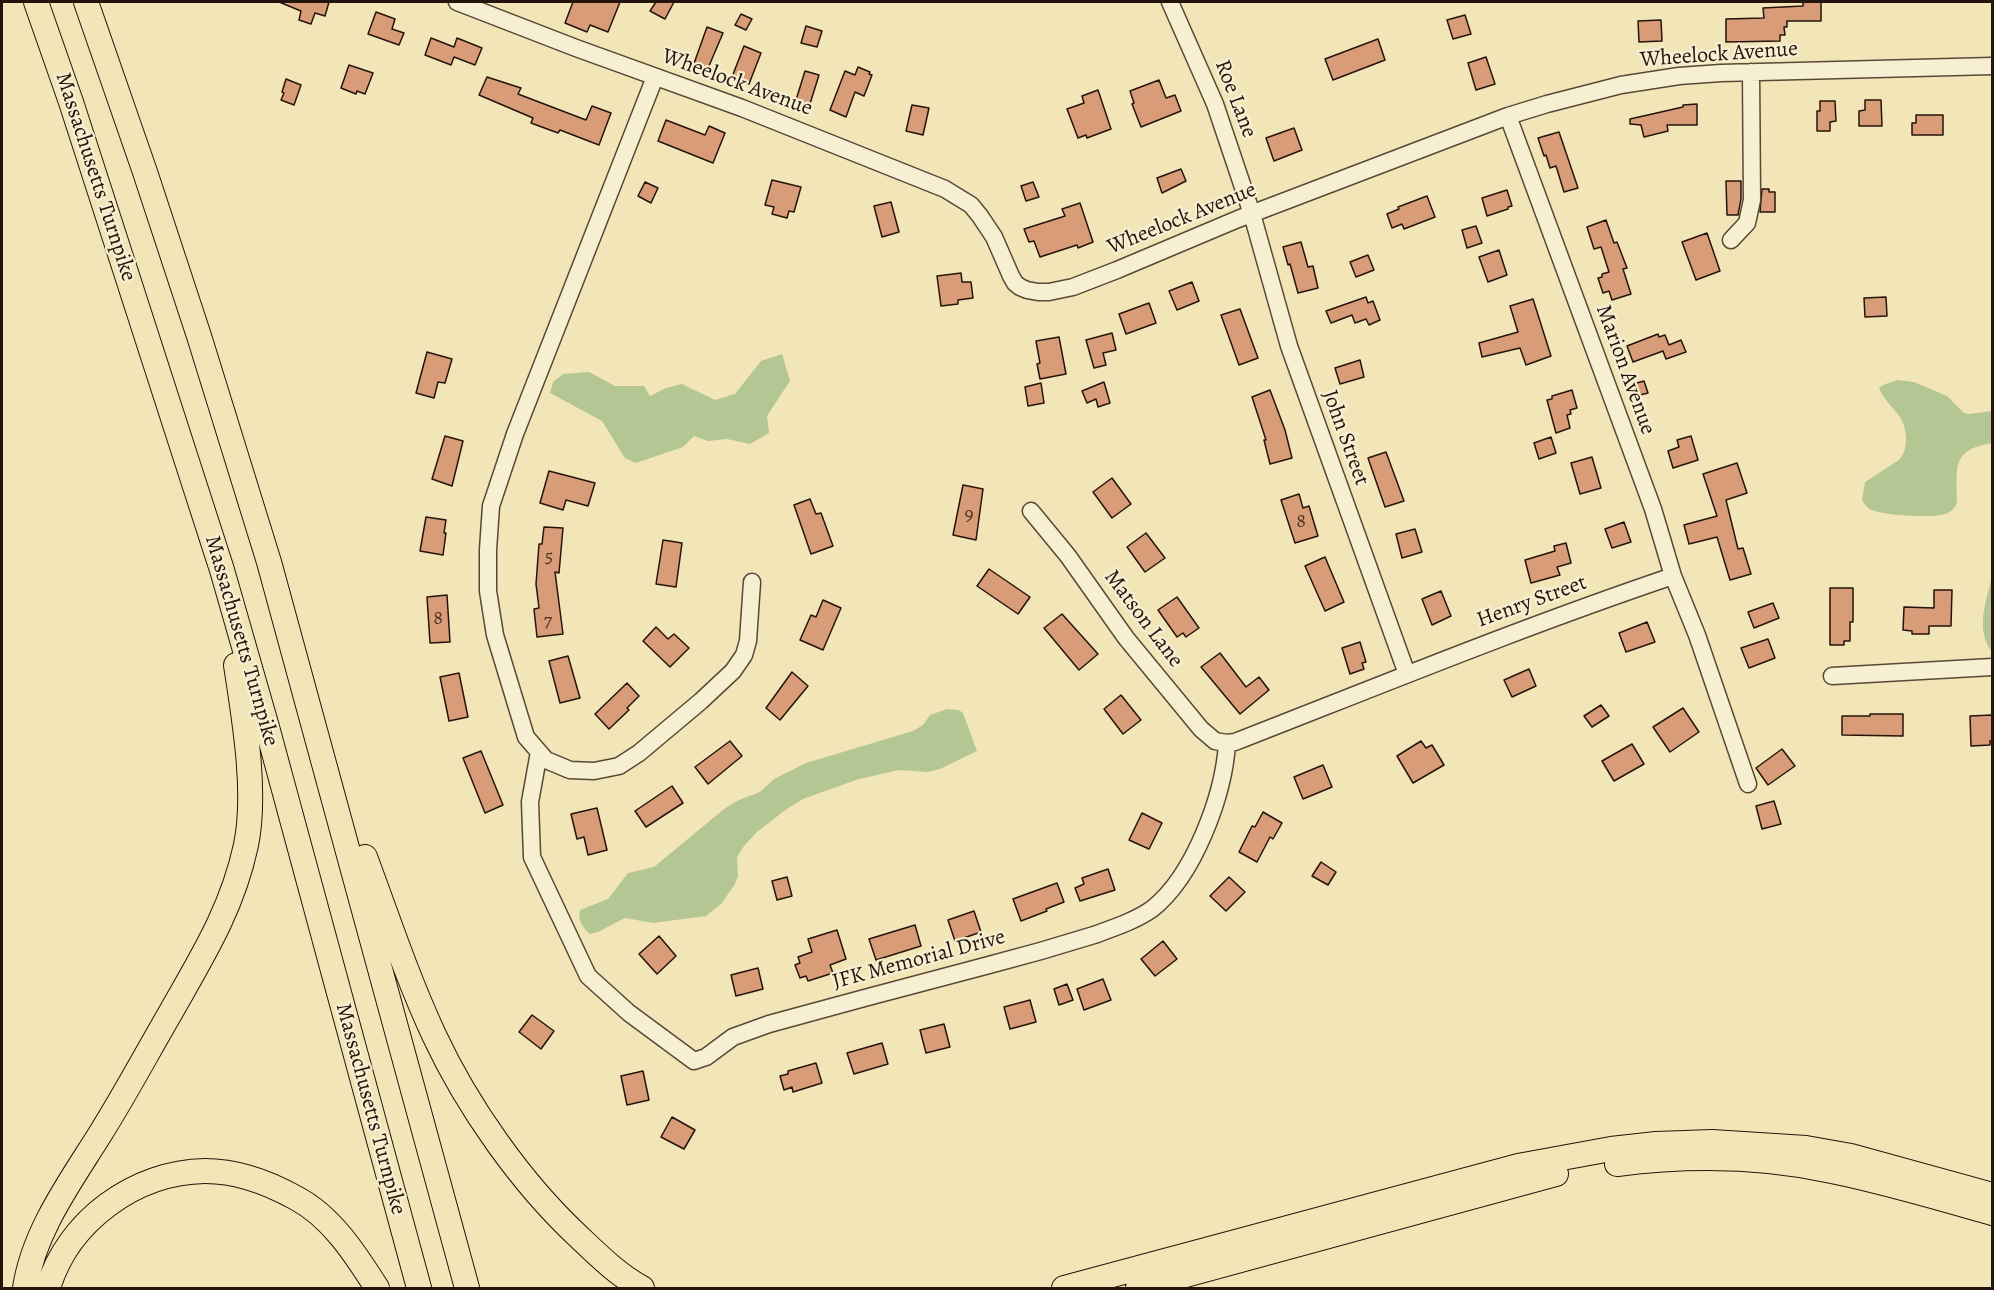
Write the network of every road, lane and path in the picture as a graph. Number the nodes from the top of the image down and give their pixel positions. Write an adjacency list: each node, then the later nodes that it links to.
1 (36, 2): 12 (highway, Massachusetts Turnpike)
2 (86, 2): 16 (highway, Massachusetts Turnpike)
3 (457, 2): 7 (street, Wheelock Avenue)
4 (1170, 2): 9 (street, Roe Lane)
5 (1992, 66): 6 (street, Wheelock Avenue)
6 (1751, 72): 8 (street, Wheelock Avenue); 10 (street)
7 (656, 77): 9 (street, Wheelock Avenue); 20 (street)
8 (1508, 116): 9 (street, Wheelock Avenue); 13 (street, Marion Avenue)
9 (1251, 214): 17 (street, John Street)
10 (1731, 240)
11 (1031, 511): 19 (street, Matson Lane)
12 (222, 570): 25 (highway); 28 (highway, Massachusetts Turnpike)
13 (1673, 576): 17 (street, Henry Street); 21 (street, Marion Avenue)
14 (752, 582): 20 (street)
15 (1992, 667): 18 (street)
16 (301, 673): 29 (highway, Massachusetts Turnpike); 30 (highway)
17 (1407, 674): 19 (street)
18 (1832, 676)
19 (1227, 743): 20 (street, JFK Memorial Drive)
20 (539, 752)
21 (1748, 783)
22 (1988, 1191): 31 (highway)
23 (1992, 1213): 24 (highway)
24 (1155, 1286): 32 (highway)
25 (25, 1288)
26 (48, 1288): 27 (highway)
27 (377, 1288)
28 (419, 1288)
29 (467, 1288)
30 (642, 1288)
31 (1064, 1288)
32 (1138, 1288)

